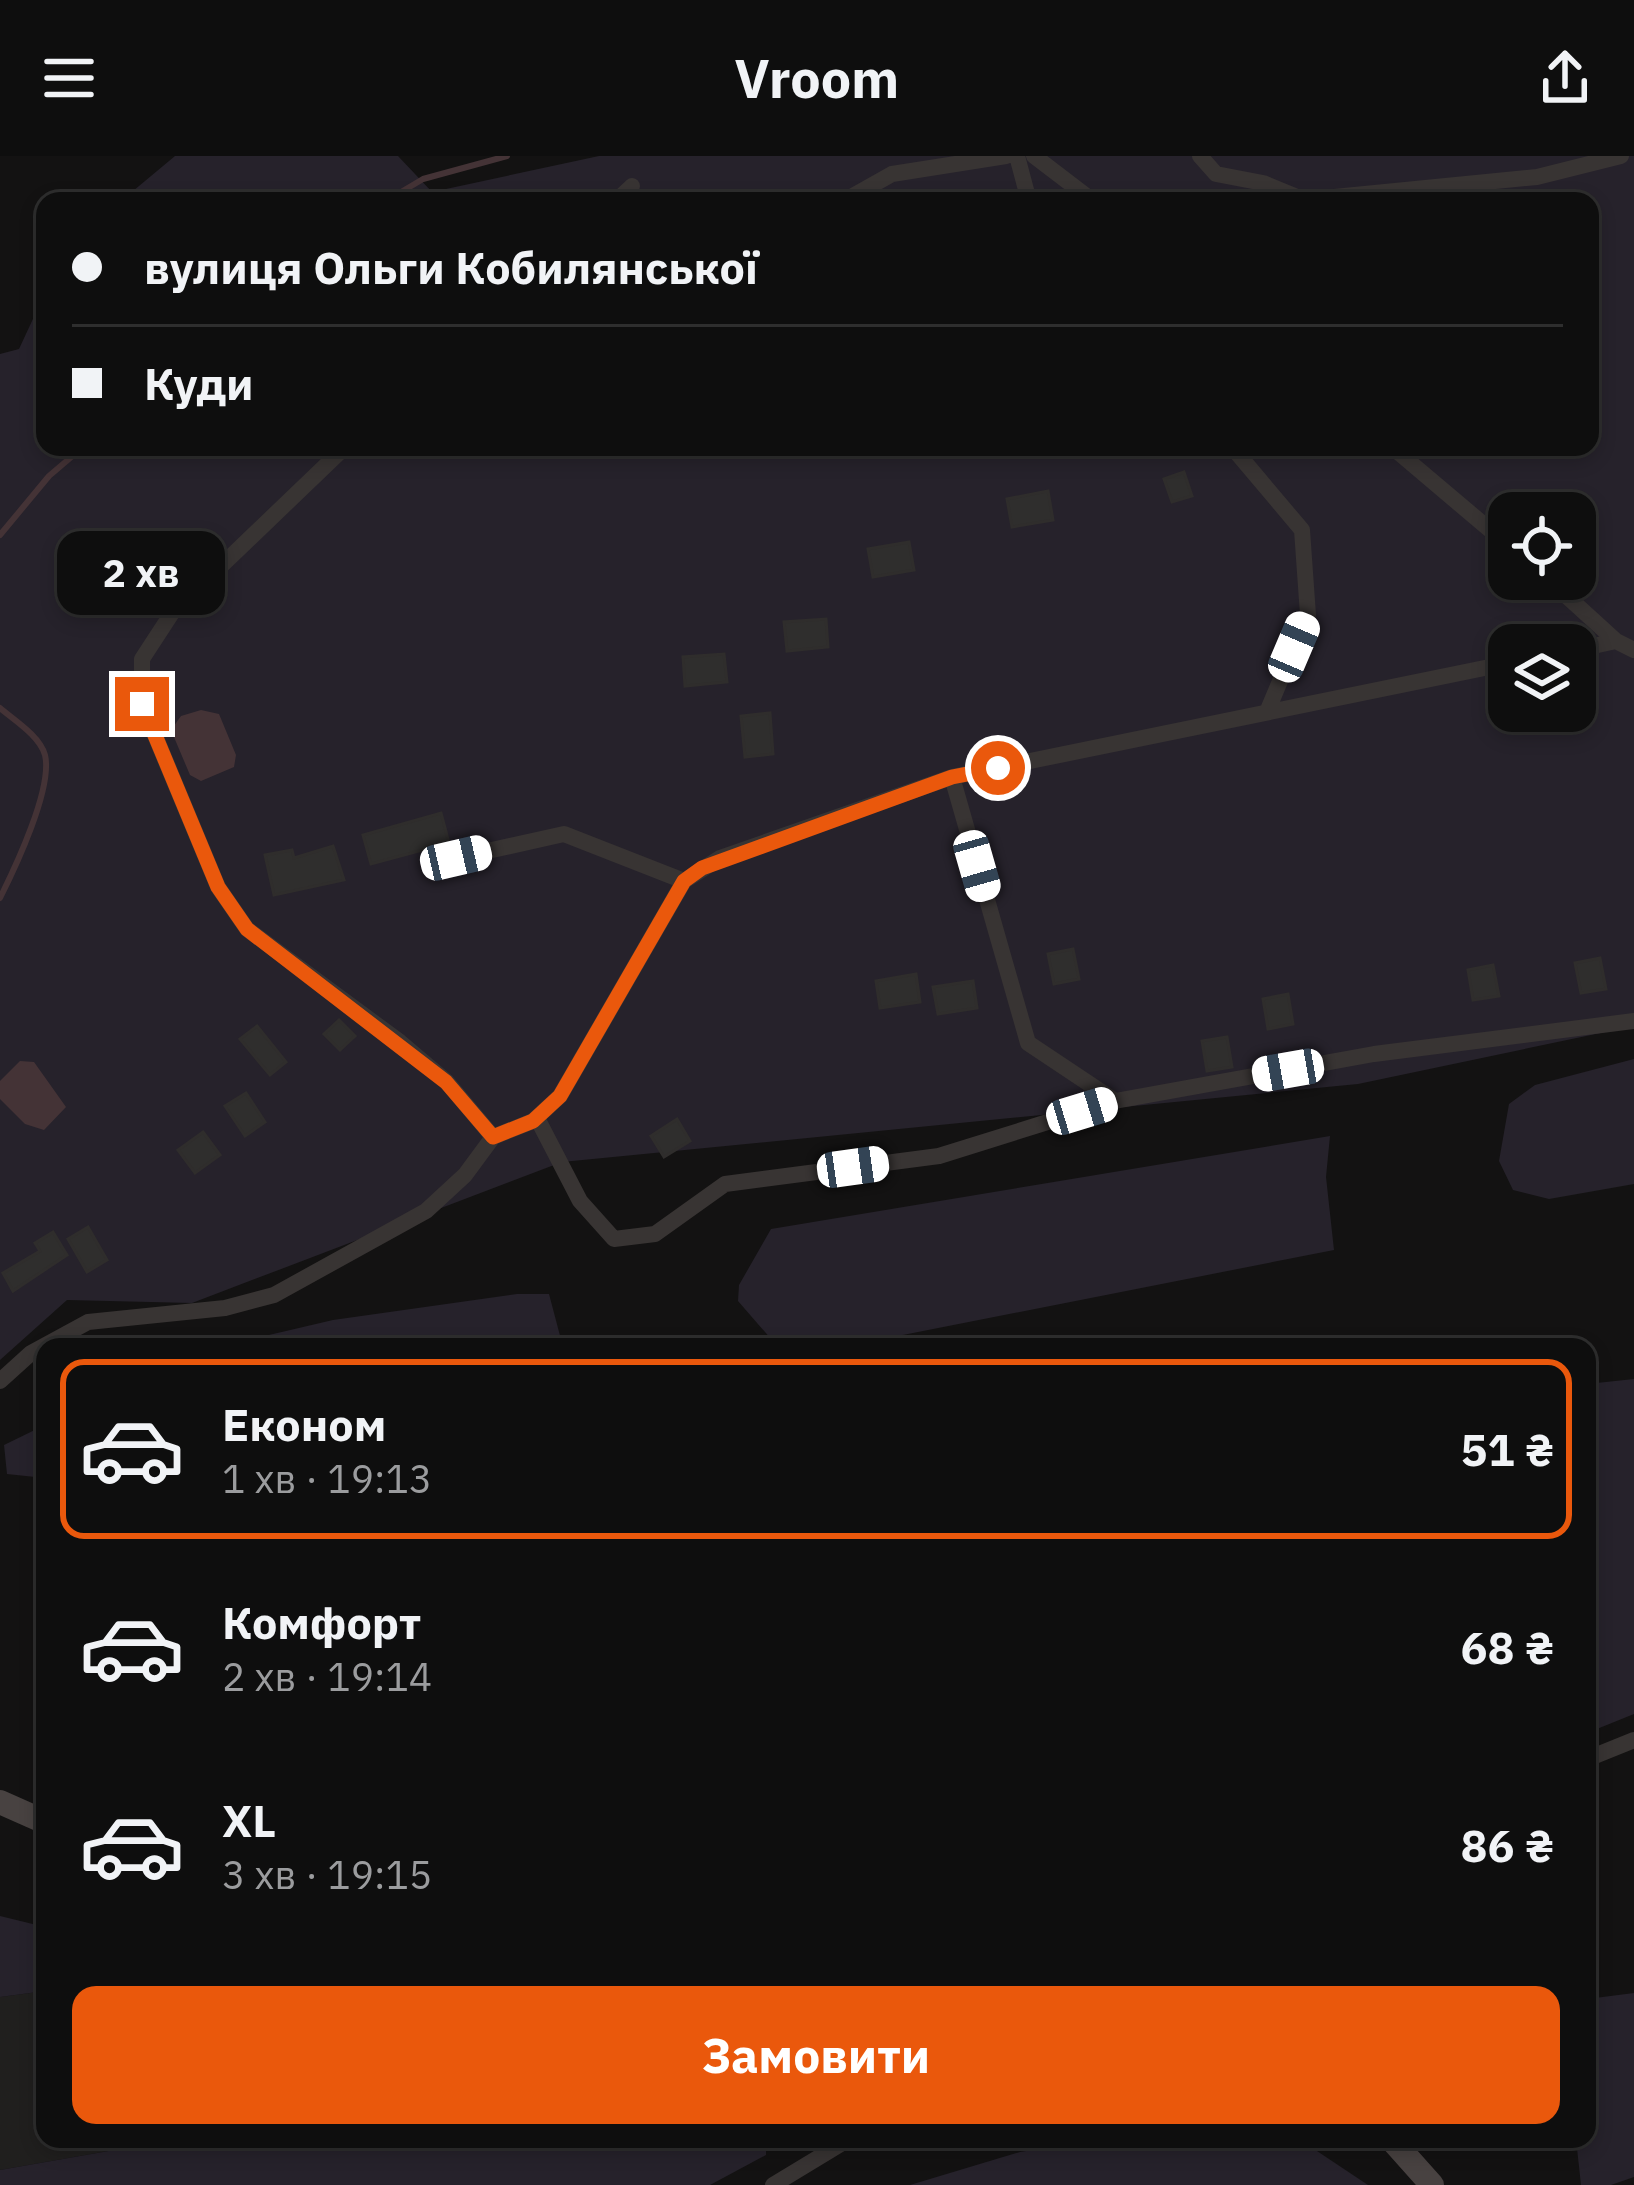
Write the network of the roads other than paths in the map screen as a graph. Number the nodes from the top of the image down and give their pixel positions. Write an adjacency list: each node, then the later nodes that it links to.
1 (1006, 156): 8 (street)
2 (1017, 156): 9 (street)
3 (1034, 156): 10 (street)
4 (1200, 156): 11 (street)
5 (1621, 156): 12 (street)
6 (632, 187): 7 (street)
7 (626, 192)
8 (860, 192)
9 (1027, 192)
10 (1081, 192)
11 (1285, 192)
12 (1385, 192)
13 (336, 456): 29 (street)
14 (1240, 456): 22 (street)
15 (1403, 456): 16 (street)
16 (1488, 528)
17 (1571, 600): 18 (street)
18 (1616, 641): 19 (street); 20 (street)
19 (1596, 645)
20 (1634, 650)
21 (1488, 667): 22 (street)
22 (1268, 712): 23 (street)
23 (952, 777): 25 (street); 27 (street)
24 (456, 858): 25 (street)
25 (684, 881): 28 (street)
26 (1634, 1021): 27 (street)
27 (1115, 1101): 28 (street)
28 (537, 1118): 29 (street)
29 (493, 1137): 30 (street)
30 (59, 1338)
31 (36, 1351): 32 (street)
32 (0, 1381)
33 (1634, 1740): 34 (street)
34 (1596, 1755)
35 (0, 1802): 36 (main road)
36 (36, 1818)
37 (834, 2148): 39 (street)
38 (1399, 2148): 40 (main road)
39 (773, 2185)
40 (1432, 2185)

